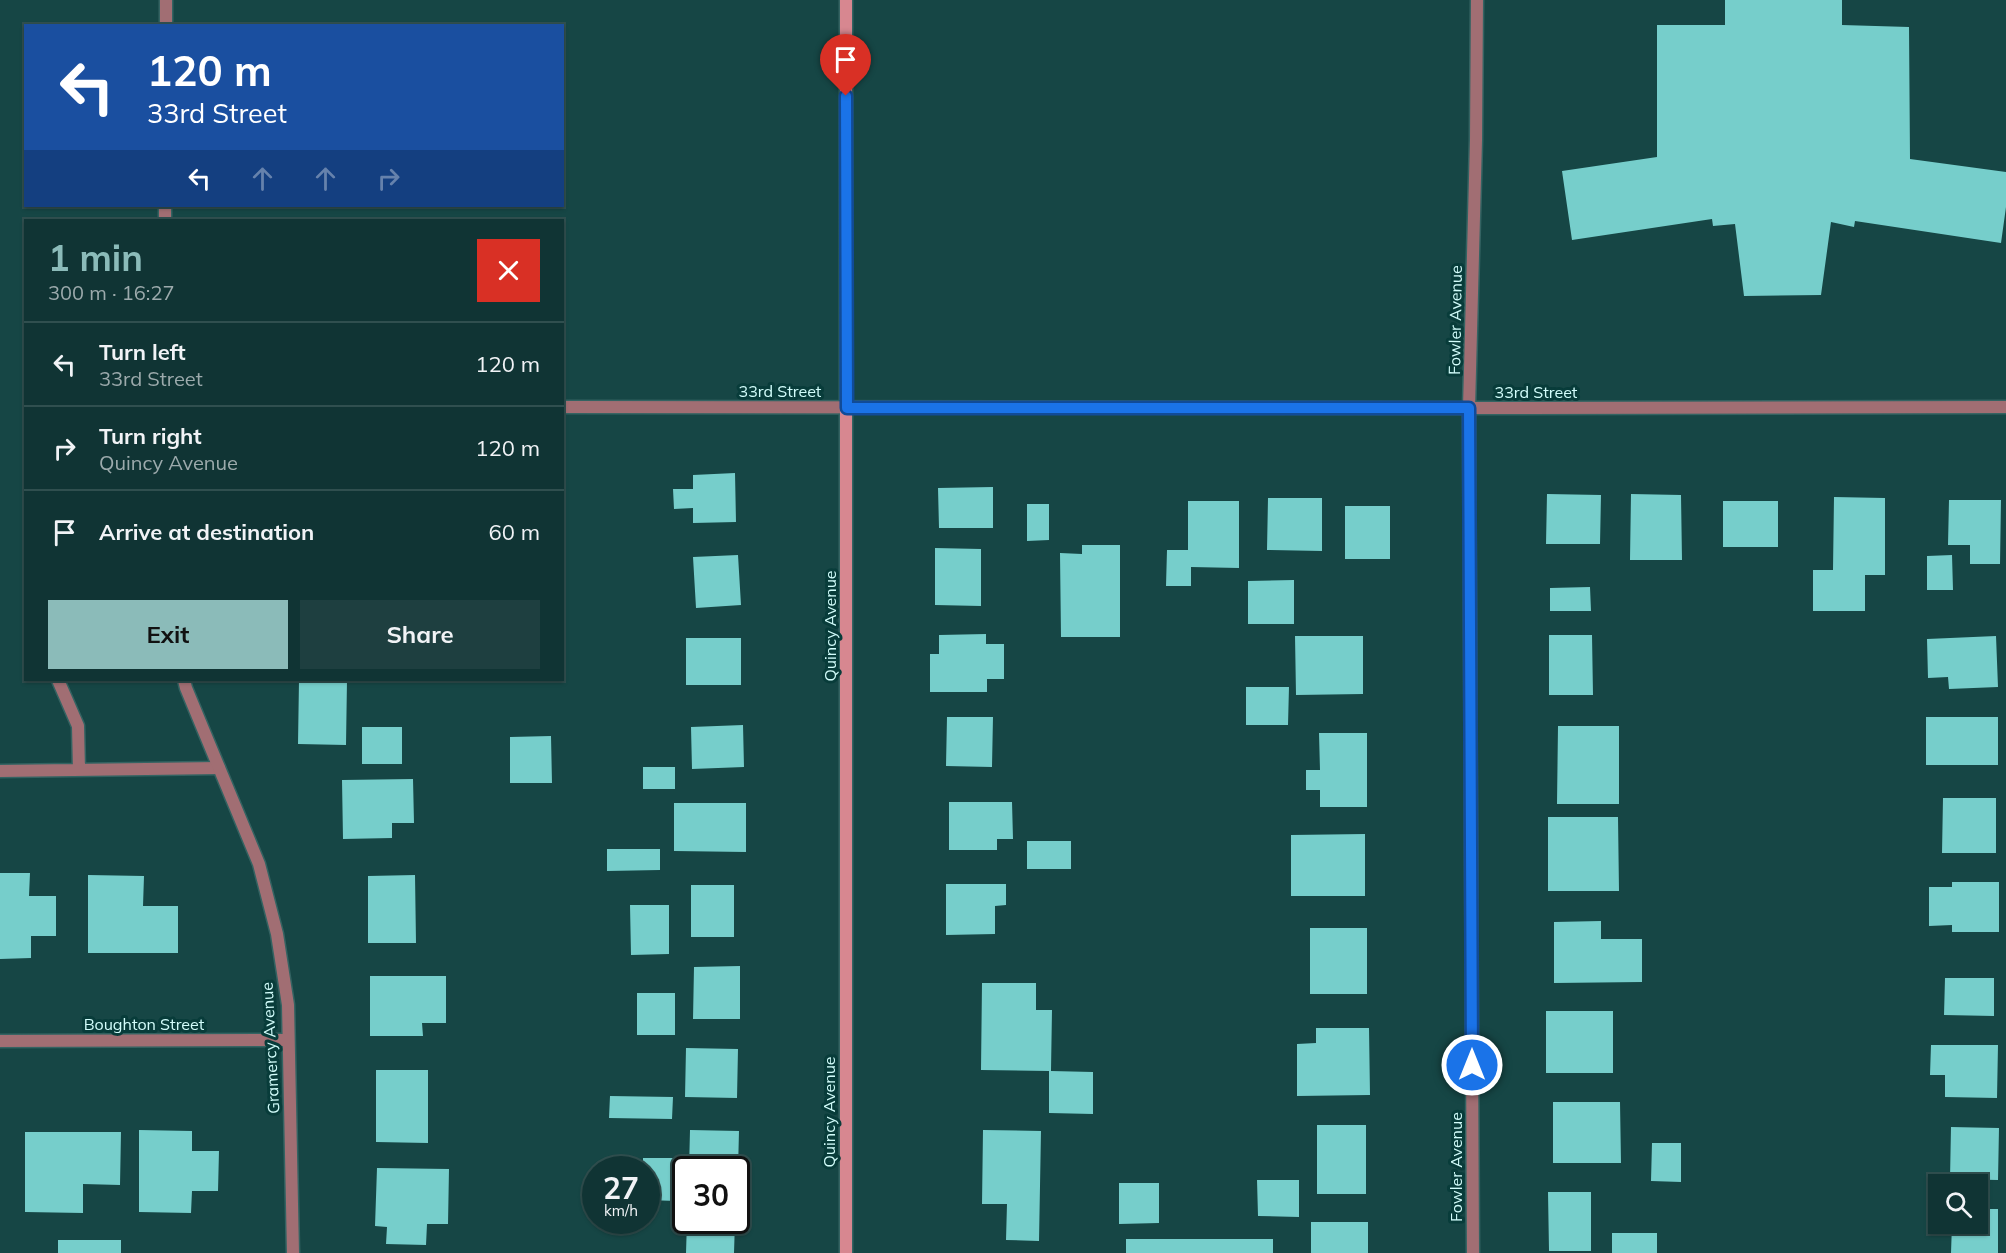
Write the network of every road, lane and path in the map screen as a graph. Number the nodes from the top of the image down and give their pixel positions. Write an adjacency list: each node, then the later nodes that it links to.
1 (166, 0): 4 (street)
2 (846, 0): 7 (street, Quincy Avenue)
3 (1477, 0): 8 (street, Fowler Avenue)
4 (166, 24)
5 (564, 407): 7 (street, 33rd Street)
6 (2006, 407): 8 (street, 33rd Street)
7 (847, 408): 8 (street, 33rd Street); 17 (street, Quincy Avenue)
8 (1469, 408): 18 (street, Fowler Avenue)
9 (58, 681): 12 (street)
10 (184, 681): 11 (street, Gramercy Avenue)
11 (219, 768): 12 (street); 14 (street, Gramercy Avenue)
12 (79, 770): 13 (street)
13 (0, 771)
14 (288, 1040): 15 (street, Boughton Street); 16 (street, Gramercy Avenue)
15 (0, 1041)
16 (293, 1253)
17 (846, 1253)
18 (1473, 1253)

